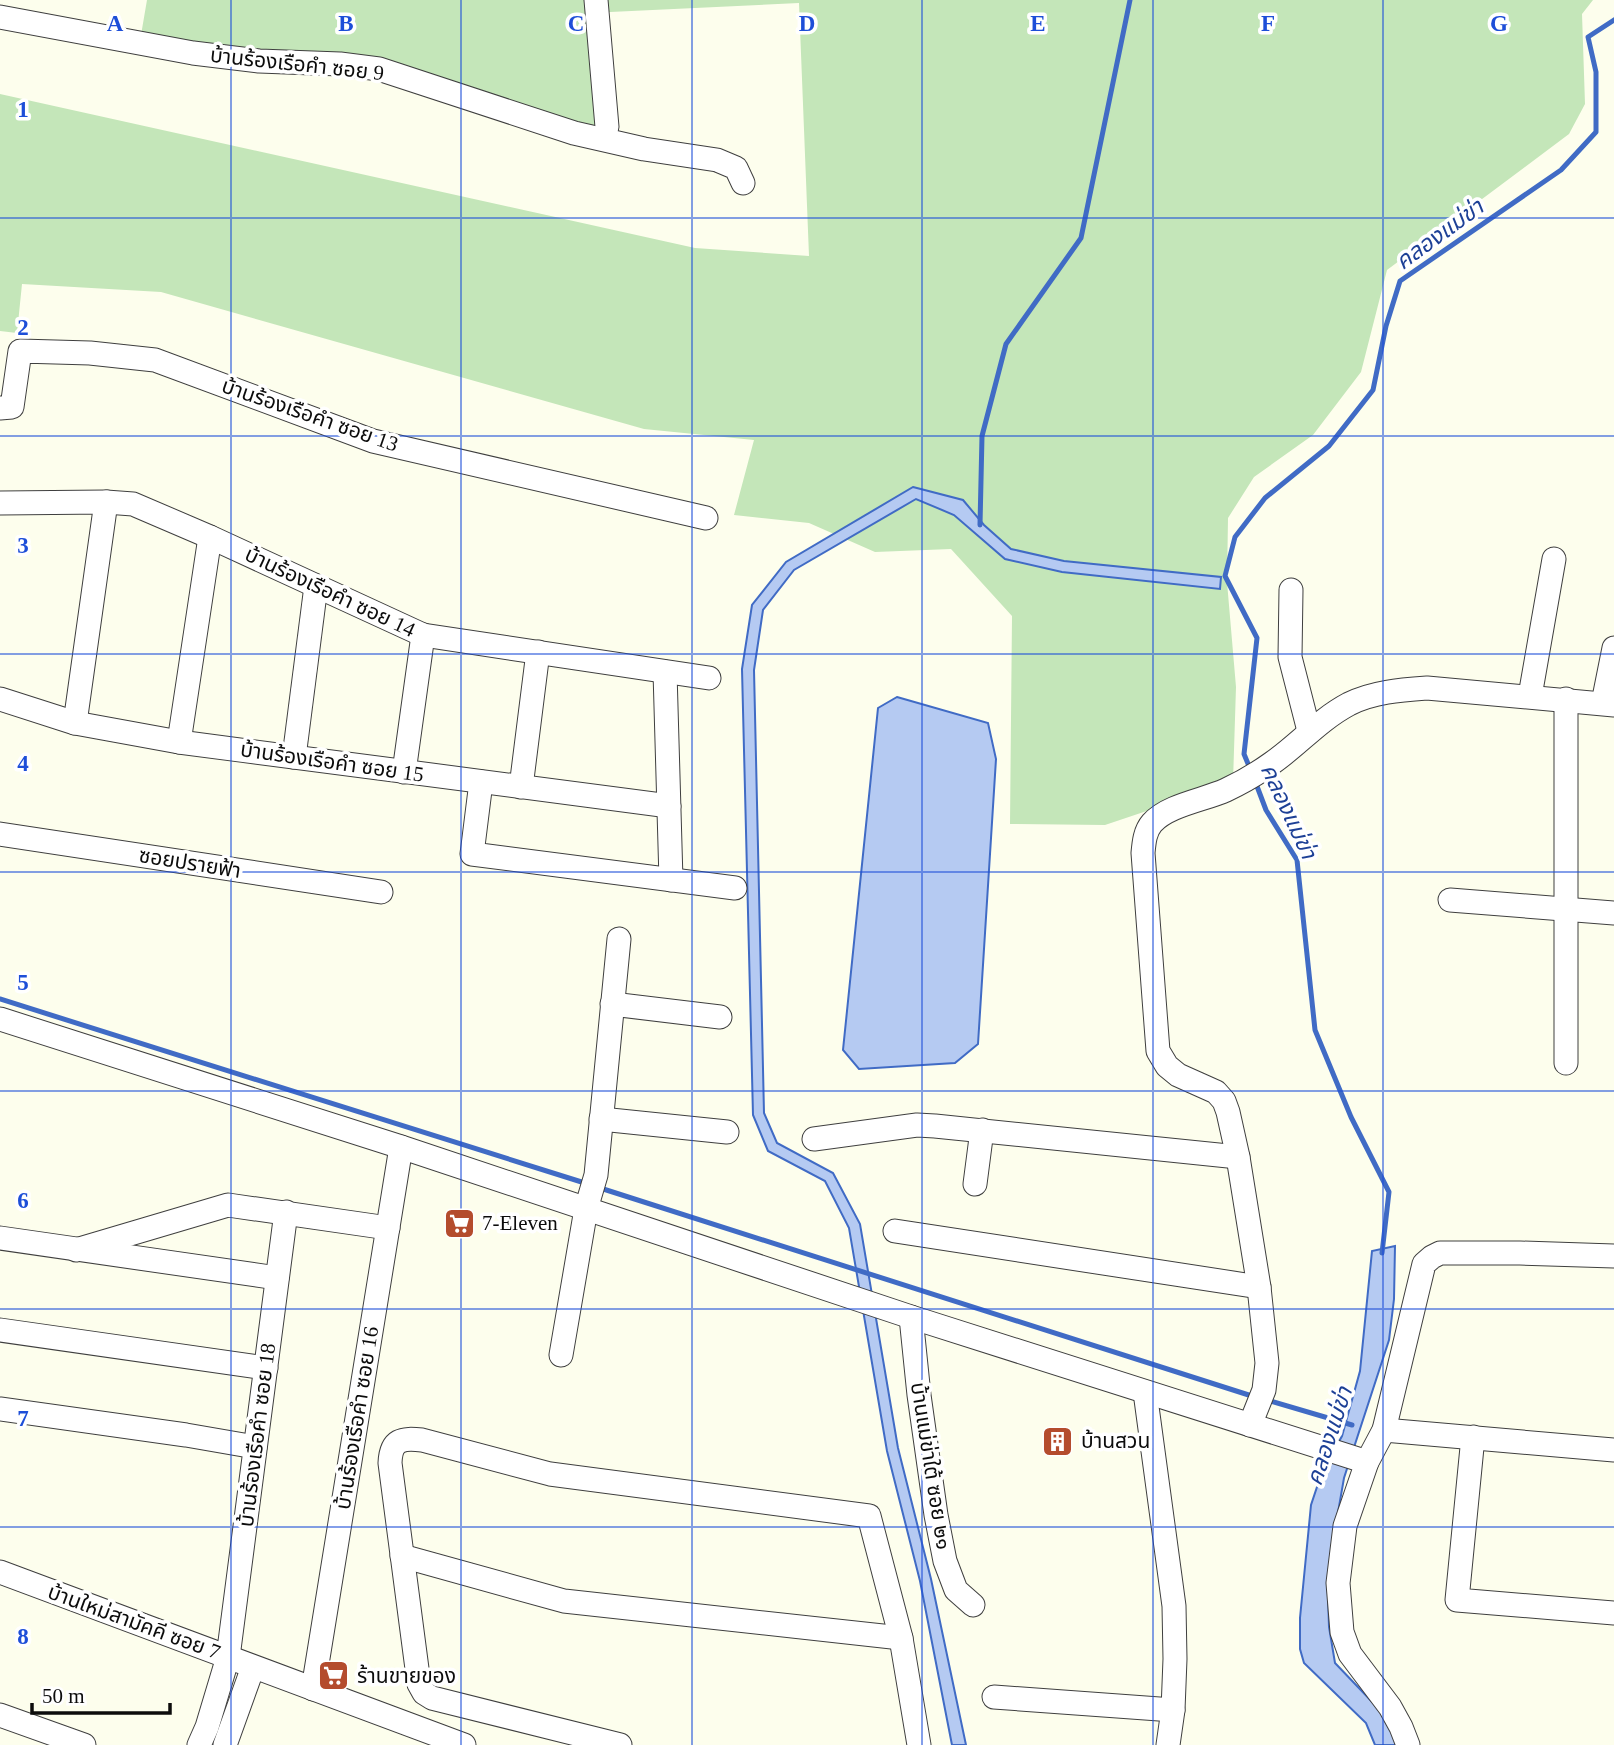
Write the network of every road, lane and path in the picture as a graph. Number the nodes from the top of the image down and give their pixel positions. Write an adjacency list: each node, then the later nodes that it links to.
1 (596, 0): 3 (street)
2 (0, 17): 4 (street, บ้านร้องเรือคำ ซอย 9)
3 (607, 127)
4 (743, 183)
5 (0, 408): 8 (street, บ้านร้องเรือคำ ซอย 13)
6 (106, 502): 7 (street, บ้านร้องเรือคำ ซอย 14); 9 (street, บ้านร้องเรือคำ ซอย 14); 22 (street)
7 (0, 503)
8 (706, 518)
9 (210, 537): 11 (street, บ้านร้องเรือคำ ซอย 14); 24 (street)
10 (1553, 559): 18 (street)
11 (316, 586): 13 (street, บ้านร้องเรือคำ ซอย 14); 25 (street)
12 (1291, 590): 23 (street)
13 (423, 635): 15 (street, บ้านร้องเรือคำ ซอย 14); 26 (street)
14 (1614, 648): 21 (street)
15 (538, 653): 16 (street, บ้านร้องเรือคำ ซอย 14); 28 (street)
16 (665, 671): 17 (street, บ้านร้องเรือคำ ซอย 14); 29 (street)
17 (709, 678)
18 (1530, 696): 20 (street); 23 (street)
19 (0, 698): 22 (street, บ้านร้องเรือคำ ซอย 15)
20 (1566, 699): 21 (street); 35 (street)
21 (1608, 704)
22 (75, 723): 24 (street, บ้านร้องเรือคำ ซอย 15)
23 (1309, 731): 47 (street)
24 (179, 742): 25 (street, บ้านร้องเรือคำ ซอย 15)
25 (294, 757): 26 (street, บ้านร้องเรือคำ ซอย 15)
26 (404, 772): 27 (street, บ้านร้องเรือคำ ซอย 15)
27 (481, 782): 28 (street, บ้านร้องเรือคำ ซอย 15); 31 (street)
28 (521, 787): 29 (street, บ้านร้องเรือคำ ซอย 15)
29 (669, 806): 31 (street)
30 (0, 834): 33 (street, ซอยปรายฟ้า)
31 (671, 880): 32 (street)
32 (735, 888)
33 (381, 892)
34 (1450, 900): 35 (street)
35 (1566, 909): 36 (street); 41 (street)
36 (1614, 913)
37 (619, 939): 38 (street)
38 (612, 1004): 39 (street); 42 (street)
39 (720, 1017)
40 (0, 1019): 46 (street)
41 (1566, 1063)
42 (601, 1119): 44 (street); 49 (street)
43 (982, 1130): 45 (street); 47 (street); 48 (street)
44 (727, 1132)
45 (814, 1139)
46 (401, 1147): 49 (street); 51 (street, บ้านร้องเรือคำ ซอย 16)
47 (1238, 1157): 57 (street)
48 (975, 1184)
49 (586, 1209): 58 (street); 60 (street)
50 (286, 1212): 51 (street); 54 (street); 56 (street, บ้านร้องเรือคำ ซอย 18)
51 (388, 1227): 77 (street, บ้านร้องเรือคำ ซอย 16)
52 (895, 1231): 57 (street)
53 (0, 1238): 54 (street)
54 (76, 1250): 56 (street)
55 (1614, 1256): 65 (street)
56 (277, 1278): 61 (street, บ้านร้องเรือคำ ซอย 18)
57 (1259, 1287): 63 (street)
58 (911, 1317): 62 (street); 72 (street, บ้านแม่ข่าใต้ ซอย ๒๑)
59 (0, 1330): 61 (street)
60 (561, 1355)
61 (266, 1368): 67 (street, บ้านร้องเรือคำ ซอย 18)
62 (1145, 1392): 63 (street); 79 (street)
63 (1257, 1407): 69 (street)
64 (0, 1409): 67 (street)
65 (1384, 1430): 66 (street); 69 (street)
66 (1473, 1437): 68 (street); 73 (street)
67 (256, 1447): 75 (street, บ้านร้องเรือคำ ซอย 18)
68 (1614, 1450)
69 (1367, 1462): 88 (street)
70 (402, 1556): 74 (street); 74 (street); 85 (street)
71 (0, 1572): 75 (street, บ้านใหม่สามัคคี ซอย 7)
72 (973, 1605)
73 (1614, 1613)
74 (901, 1638): 86 (street)
75 (228, 1657): 76 (street, บ้านใหม่สามัคคี ซอย 7); 83 (street, บ้านร้องเรือคำ ซอย 18)
76 (253, 1667): 77 (street, บ้านใหม่สามัคคี ซอย 7); 84 (street)
77 (313, 1689): 81 (street, บ้านใหม่สามัคคี ซอย 7)
78 (994, 1697): 79 (street)
79 (1173, 1710): 87 (street)
80 (0, 1715): 82 (street)
81 (458, 1744)
82 (84, 1745)
83 (199, 1745)
84 (225, 1745)
85 (620, 1745)
86 (919, 1745)
87 (1168, 1745)
88 (1408, 1745)

